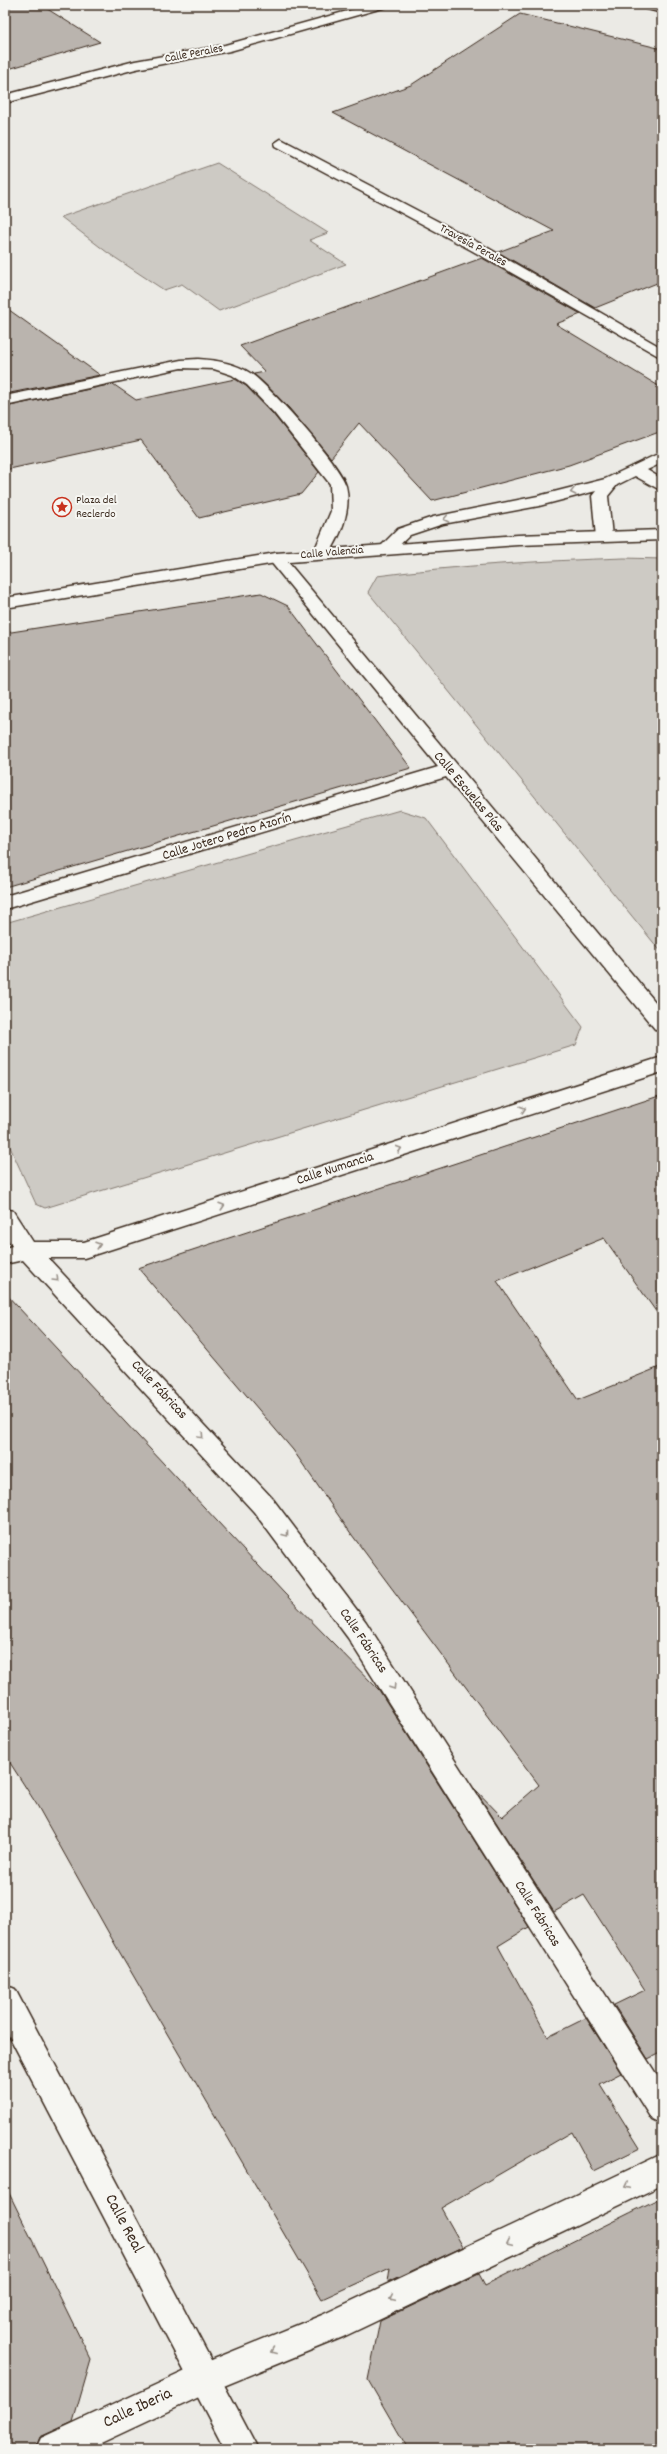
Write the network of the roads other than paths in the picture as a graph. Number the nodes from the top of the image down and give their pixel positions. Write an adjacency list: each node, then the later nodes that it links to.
1 (382, 5): 4 (street, Calle Perales)
2 (644, 5): 3 (street)
3 (662, 9)
4 (5, 99)
5 (281, 143): 6 (street, Travesía Perales)
6 (662, 354)
7 (5, 401): 15 (street)
8 (662, 457): 9 (street)
9 (636, 470): 10 (street); 11 (street)
10 (611, 482): 13 (street); 14 (street, one-way to 14)
11 (662, 486)
12 (662, 535): 13 (street, Calle Valencia)
13 (604, 537): 14 (street, Calle Valencia)
14 (386, 549): 15 (street, Calle Valencia)
15 (321, 554): 16 (street, Calle Valencia)
16 (276, 558): 17 (street, Calle Valencia); 18 (street, Calle Escuelas Pías)
17 (5, 603)
18 (449, 770): 19 (street, Calle Jotero Pedro Azorín); 20 (street, Calle Escuelas Pías)
19 (5, 903)
20 (662, 1024)
21 (662, 1064): 23 (street, Calle Numancia, one-way to 21)
22 (5, 1217): 23 (street, Calle Fábricas)
23 (16, 1253): 25 (street, Calle Fábricas, one-way to 25)
24 (5, 1999): 27 (street, Calle Real)
25 (662, 2110)
26 (662, 2169): 27 (street, Calle Iberia, one-way to 27)
27 (203, 2379): 28 (street, Calle Iberia); 29 (street, Calle Real)
28 (52, 2449)
29 (242, 2449)

